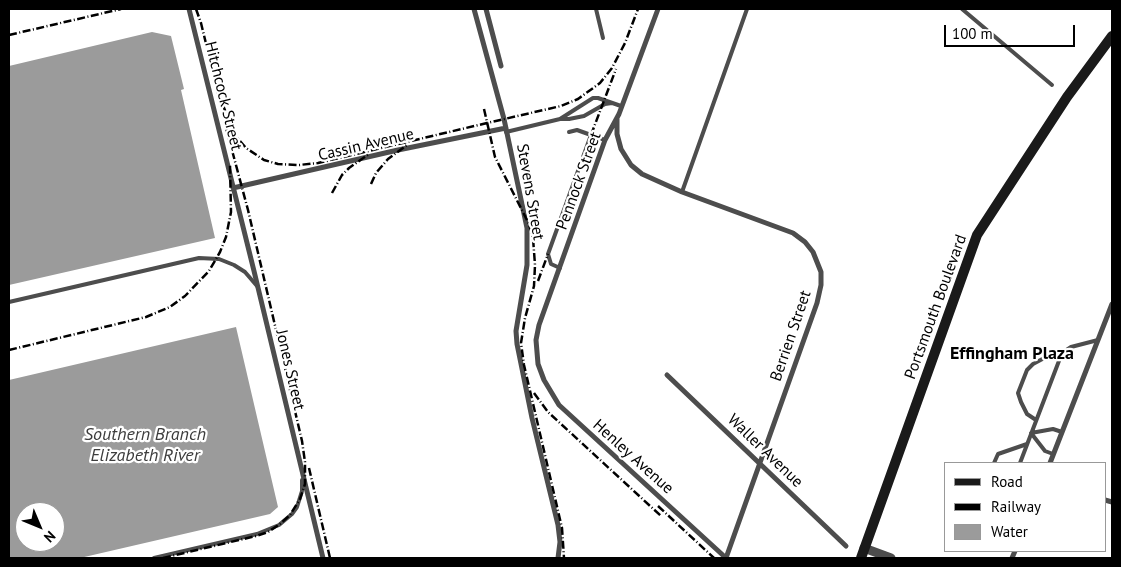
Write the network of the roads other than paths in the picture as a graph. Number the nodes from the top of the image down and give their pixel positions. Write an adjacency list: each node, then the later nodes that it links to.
1 (189, 9): 20 (street, Hitchcock Street)
2 (474, 9): 16 (street, Stevens Street)
3 (486, 9): 10 (street)
4 (596, 9): 9 (lane)
5 (658, 9): 13 (street, Pennock Street)
6 (748, 9): 21 (lane)
7 (962, 9): 11 (lane)
8 (1112, 36): 41 (main road, Portsmouth Boulevard)
9 (603, 38)
10 (501, 66)
11 (1052, 85)
12 (612, 103): 13 (lane); 15 (lane); 15 (lane)
13 (621, 106): 14 (street, Pennock Street)
14 (619, 114): 19 (street, Pennock Street); 21 (street, Berrien Street)
15 (560, 119): 16 (lane)
16 (506, 130): 20 (street, Cassin Avenue); 44 (street, Stevens Street)
17 (569, 132): 18 (lane)
18 (590, 135): 19 (lane); 22 (lane)
19 (605, 140): 22 (street, Pennock Street)
20 (233, 188): 23 (street, Jones Street)
21 (682, 192): 38 (street, Berrien Street)
22 (560, 268): 28 (street, Pennock Street)
23 (259, 291): 24 (lane); 39 (street, Jones Street)
24 (9, 302)
25 (1112, 304): 26 (street)
26 (1098, 340): 27 (lane); 31 (street)
27 (1062, 353): 30 (lane); 30 (lane)
28 (538, 364): 45 (street, Henley Avenue)
29 (667, 375): 38 (street, Waller Avenue)
30 (1036, 420): 32 (lane)
31 (1062, 432): 32 (lane); 34 (street)
32 (1031, 433): 33 (lane); 34 (lane)
33 (1027, 444): 35 (lane); 36 (lane)
34 (1053, 454): 37 (street)
35 (994, 462)
36 (1020, 462)
37 (1050, 462)
38 (759, 463): 40 (street, Waller Avenue); 45 (street, Berrien Street)
39 (300, 465): 42 (lane); 43 (street, Jones Street)
40 (846, 546)
41 (864, 548): 46 (main road, Portsmouth Boulevard); 47 (street)
42 (154, 558)
43 (323, 558)
44 (558, 558)
45 (726, 558)
46 (861, 558)
47 (891, 558)

